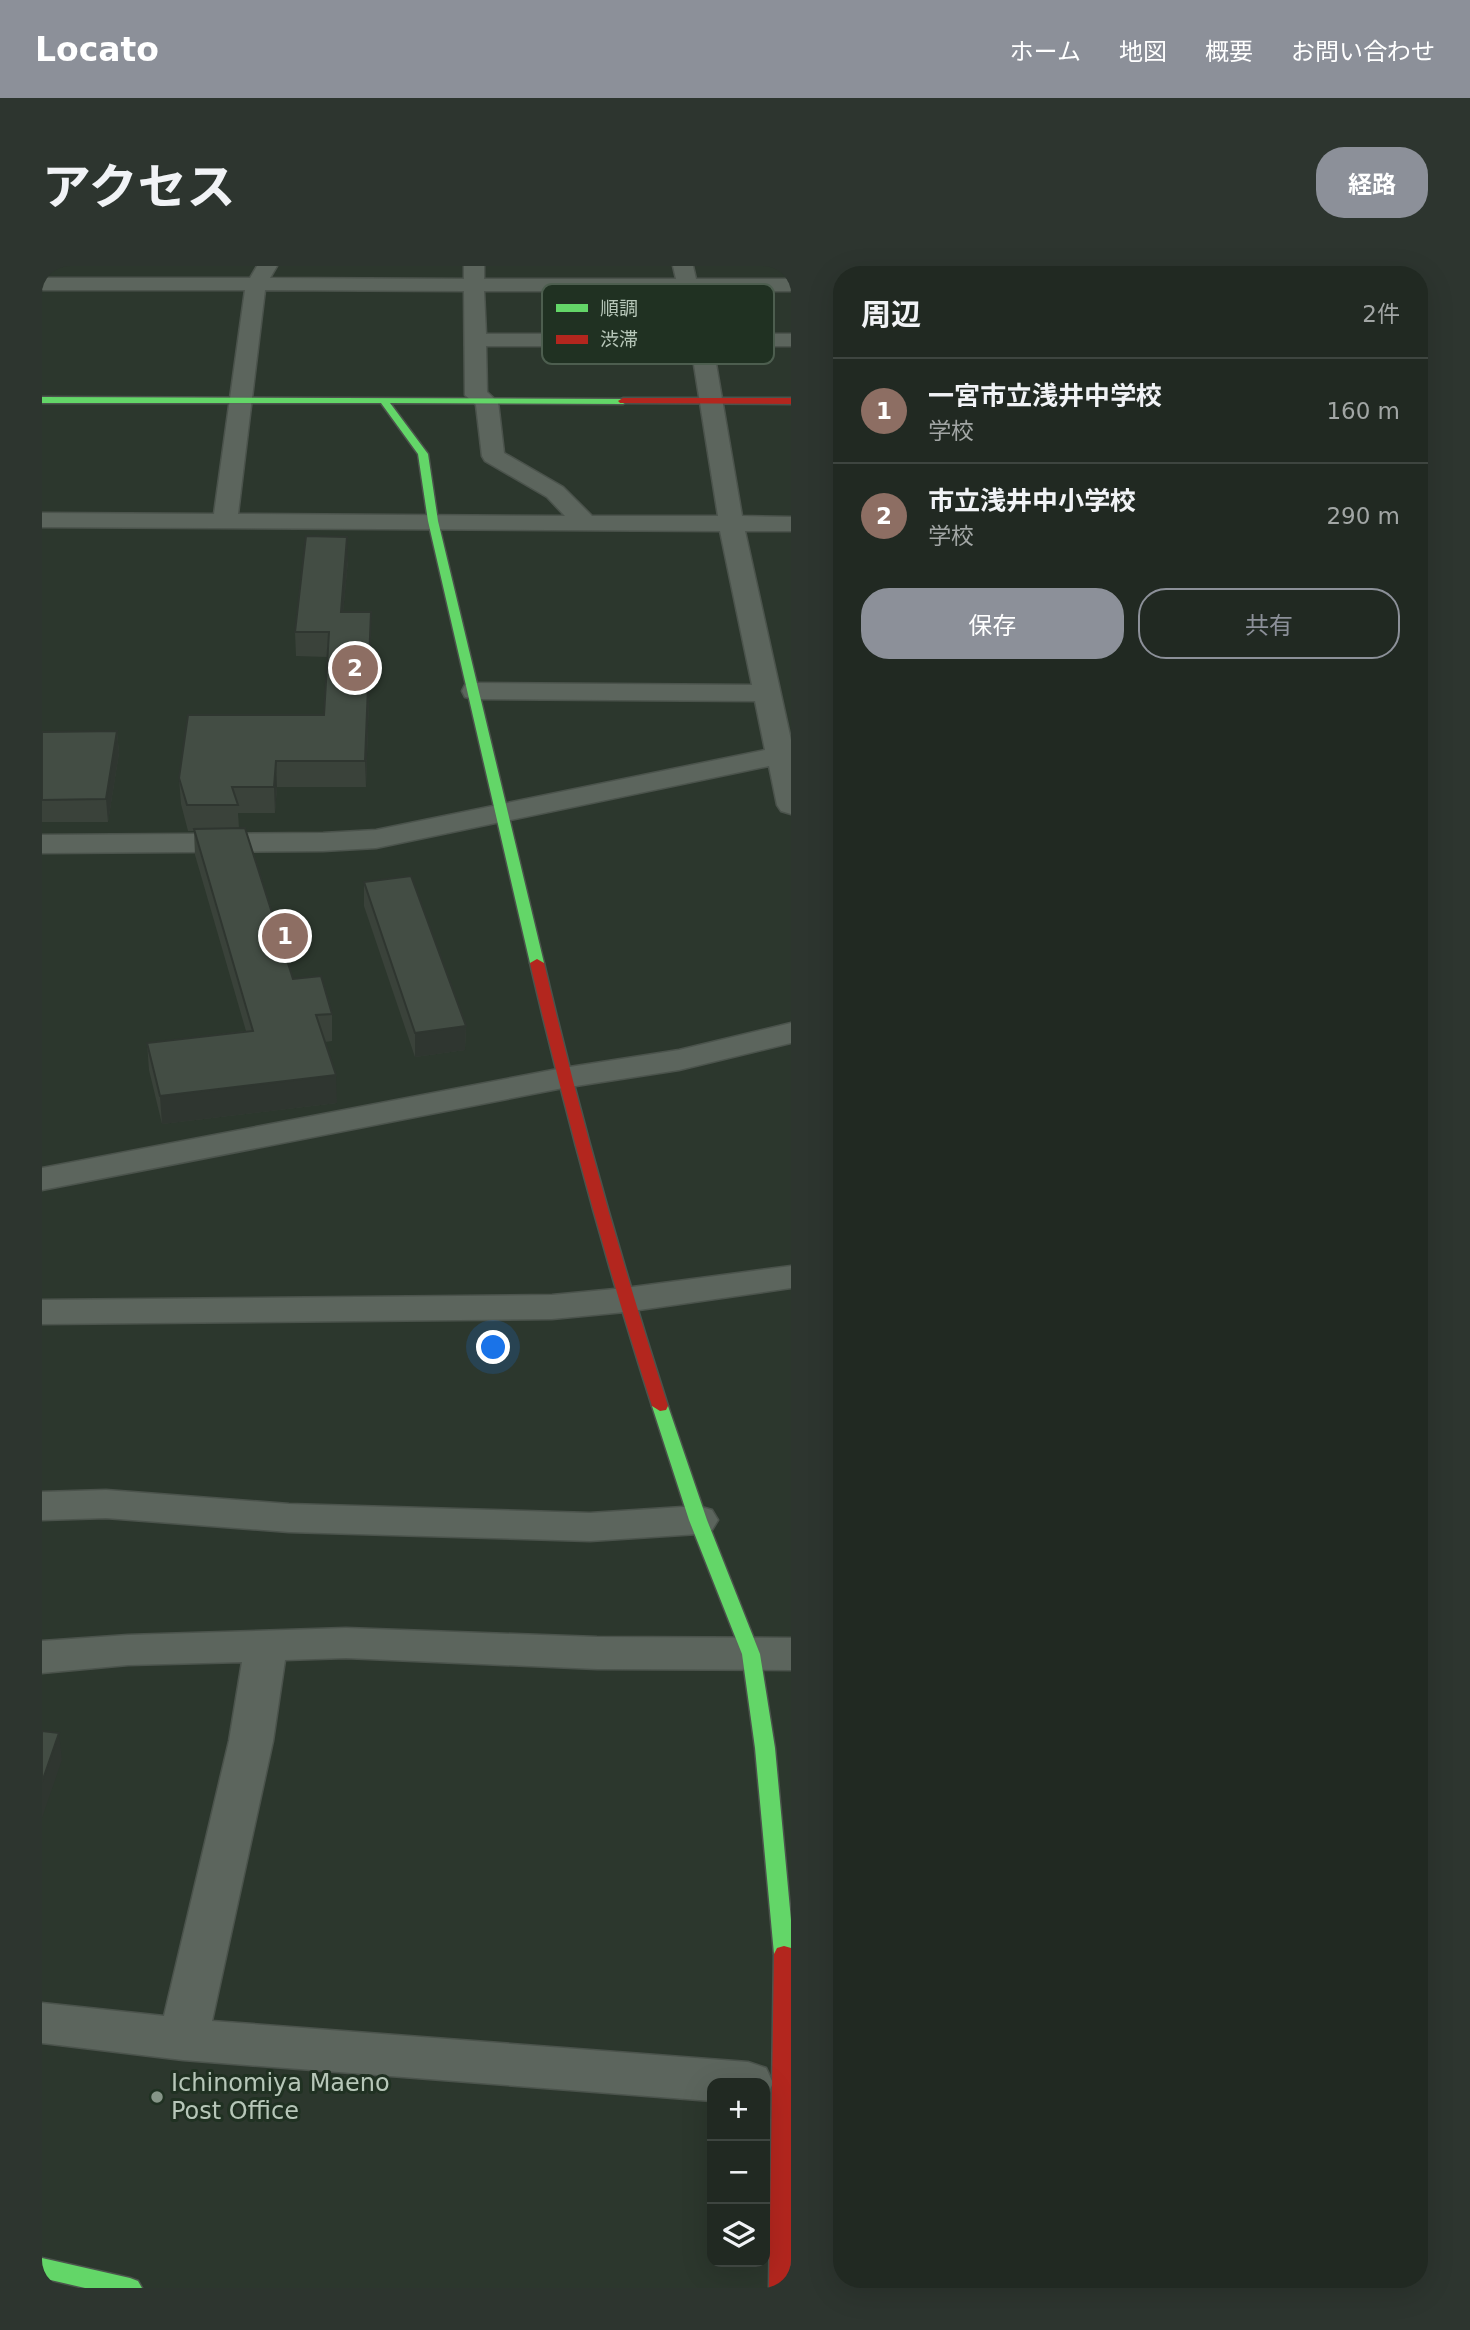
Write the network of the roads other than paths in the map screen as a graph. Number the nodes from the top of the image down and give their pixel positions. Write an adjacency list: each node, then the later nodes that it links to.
1 (57, 266): 6 (street)
2 (261, 275): 3 (street); 6 (street); 11 (street)
3 (475, 275): 4 (street); 7 (street)
4 (685, 275): 5 (street)
5 (791, 285)
6 (43, 287)
7 (475, 340): 8 (street); 15 (street)
8 (542, 340)
9 (705, 364): 13 (street)
10 (42, 400): 11 (street)
11 (242, 400): 12 (street); 17 (street)
12 (383, 400): 15 (street); 18 (street)
13 (711, 401): 14 (street); 15 (street); 20 (street)
14 (791, 401)
15 (486, 402): 19 (street)
16 (42, 520): 17 (street)
17 (225, 520): 18 (street)
18 (433, 521): 19 (street); 22 (street)
19 (584, 521): 20 (street)
20 (731, 524): 21 (street); 23 (street)
21 (791, 524)
22 (475, 691): 23 (street); 26 (street)
23 (769, 693): 24 (street)
24 (786, 754): 25 (street); 26 (street)
25 (791, 805)
26 (501, 813): 27 (street); 29 (street)
27 (42, 844)
28 (791, 1033): 29 (street)
29 (562, 1078): 30 (street); 32 (street)
30 (42, 1180)
31 (791, 1277): 32 (street)
32 (625, 1300): 33 (street); 35 (street)
33 (42, 1312)
34 (42, 1506): 35 (street)
35 (698, 1520): 37 (street)
36 (265, 1645): 37 (street); 38 (street); 40 (street)
37 (771, 1654): 41 (street)
38 (42, 1657)
39 (42, 2023): 40 (street)
40 (183, 2039): 41 (street)
41 (771, 2085): 44 (street)
42 (42, 2269): 43 (street)
43 (130, 2288)
44 (781, 2288)

